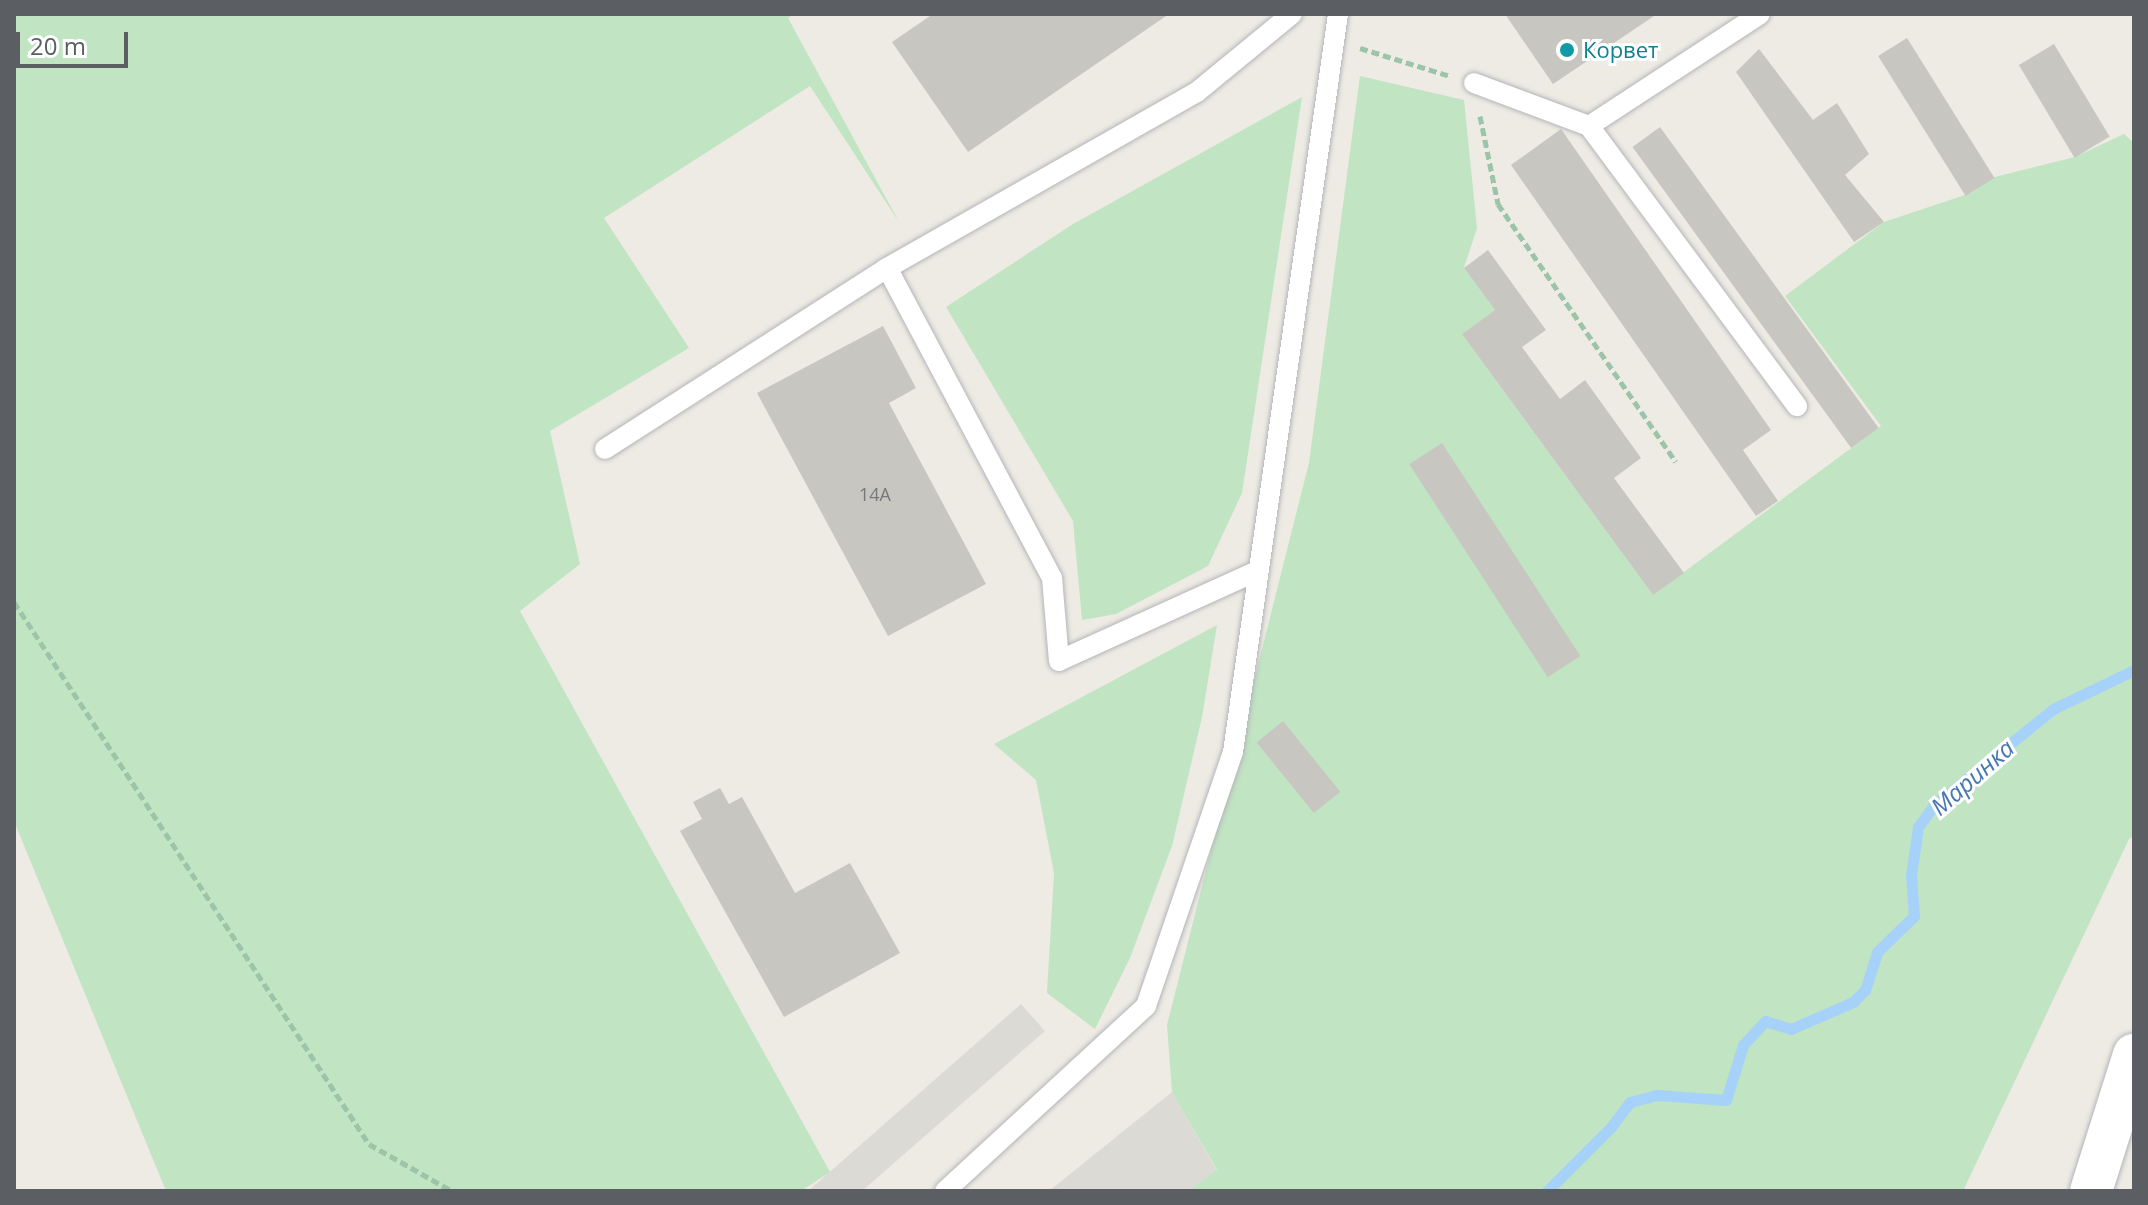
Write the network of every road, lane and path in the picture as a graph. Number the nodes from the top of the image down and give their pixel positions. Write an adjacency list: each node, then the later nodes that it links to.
1 (1292, 14): 7 (lane)
2 (1338, 14): 4 (lane)
3 (1760, 14): 6 (lane)
4 (1334, 40): 5 (path); 11 (lane)
5 (1474, 83): 6 (lane); 10 (path)
6 (1589, 126): 8 (lane)
7 (887, 268): 9 (lane); 11 (lane)
8 (1797, 406)
9 (605, 449)
10 (1676, 462)
11 (1257, 571): 15 (lane)
12 (14, 602): 14 (path)
13 (2134, 1055): 16 (street)
14 (452, 1191)
15 (945, 1191)
16 (2091, 1191)

